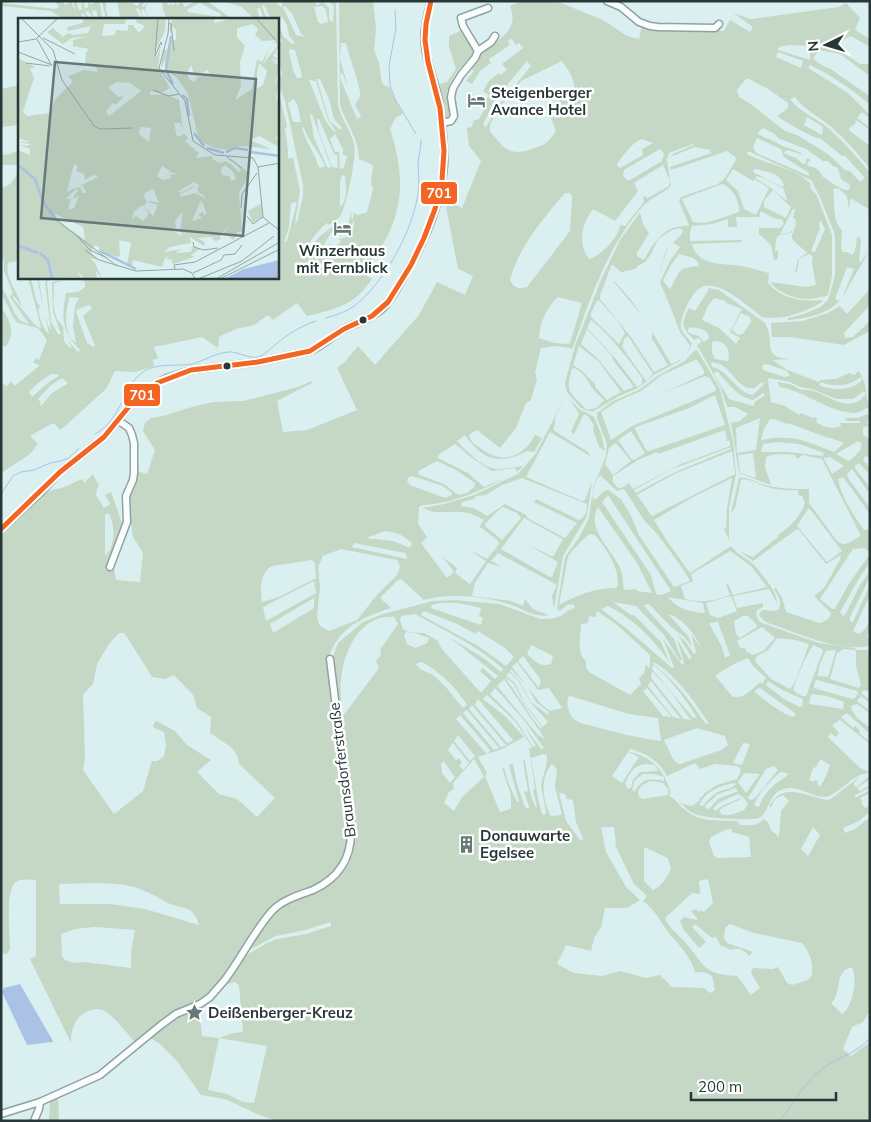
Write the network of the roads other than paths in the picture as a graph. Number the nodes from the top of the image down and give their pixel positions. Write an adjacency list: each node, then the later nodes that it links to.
1 (431, 1): 7 (street)
2 (607, 1): 4 (street)
3 (488, 8): 6 (street)
4 (719, 24)
5 (495, 36): 6 (street)
6 (478, 51): 7 (street)
7 (442, 123): 8 (street)
8 (119, 421): 9 (street); 10 (street)
9 (1, 528)
10 (110, 567)
11 (330, 659): 12 (street, Braunsdorferstraße)
12 (40, 1102): 13 (street, Braunsdorferstraße); 14 (street)
13 (1, 1114)
14 (34, 1121)

